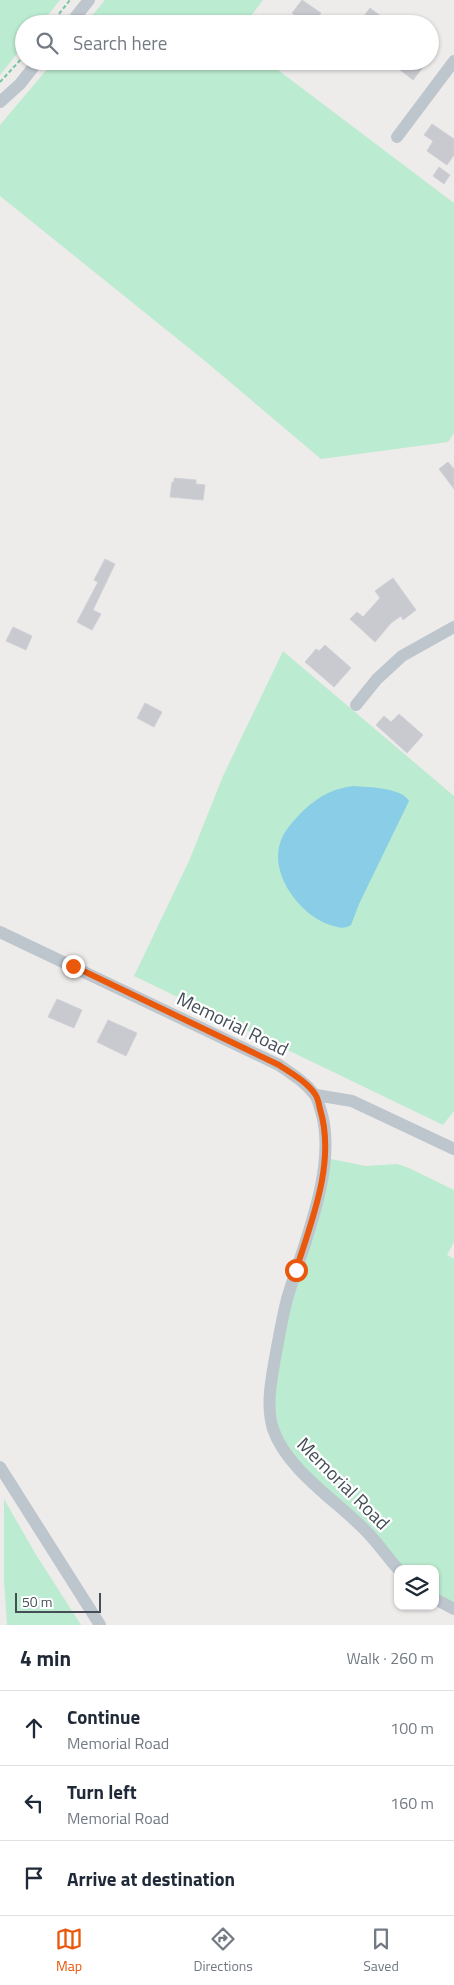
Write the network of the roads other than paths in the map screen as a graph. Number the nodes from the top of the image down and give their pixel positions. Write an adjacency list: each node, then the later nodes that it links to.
1 (89, 0): 2 (street)
2 (77, 15)
3 (454, 61): 6 (street)
4 (31, 70): 5 (street)
5 (0, 102)
6 (397, 137)
7 (453, 631): 8 (street)
8 (356, 705)
9 (0, 932): 10 (street, Memorial Road)
10 (316, 1095): 11 (street); 13 (street, Memorial Road)
11 (454, 1149)
12 (0, 1467): 16 (street)
13 (395, 1565)
14 (439, 1601): 15 (street)
15 (454, 1609)
16 (100, 1625)

